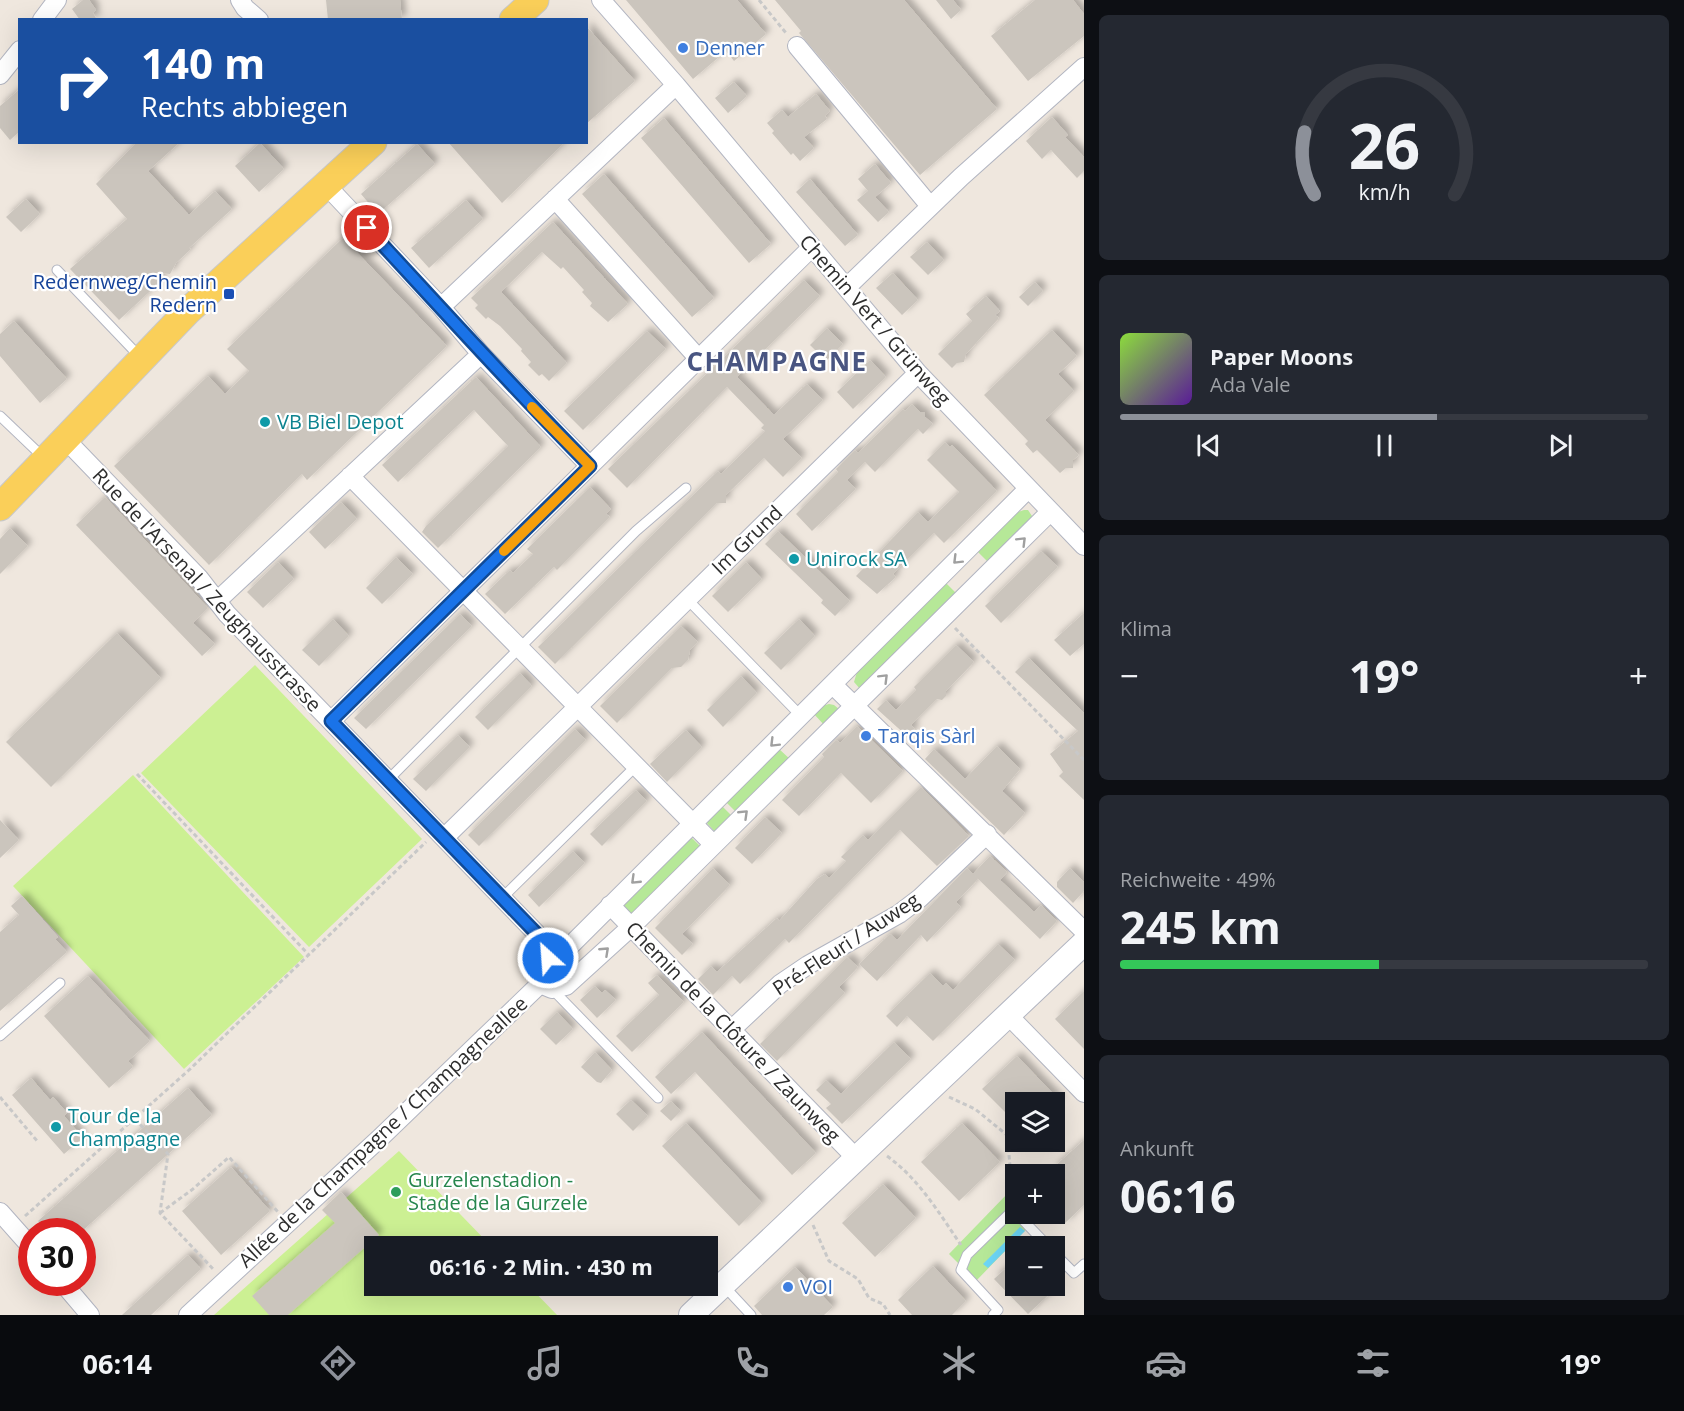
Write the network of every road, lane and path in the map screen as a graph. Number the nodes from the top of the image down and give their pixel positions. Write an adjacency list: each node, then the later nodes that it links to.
1 (57, 0): 6 (street)
2 (240, 0): 7 (street)
3 (535, 0): 8 (main road)
4 (601, 0): 13 (street, Chemin Vert / Grünweg)
5 (759, 0): 9 (path)
6 (44, 18)
7 (257, 18)
8 (515, 18)
9 (797, 46): 17 (street)
10 (18, 52): 12 (street)
11 (1084, 67): 17 (street)
12 (0, 75)
13 (676, 85): 16 (street); 18 (street, Chemin Vert / Grünweg)
14 (371, 144): 15 (main road)
15 (326, 184): 21 (street); 23 (main road)
16 (555, 199): 21 (street); 24 (street)
17 (930, 206): 20 (street)
18 (811, 248): 20 (street, Chemin Vert / Grünweg); 24 (street)
19 (57, 270): 23 (lane)
20 (847, 286): 25 (street, Chemin Vert / Grünweg)
21 (441, 307): 22 (street)
22 (481, 354): 29 (street); 30 (street)
23 (142, 358): 27 (main road)
24 (699, 359): 29 (street)
25 (918, 373): 32 (street, Chemin Vert / Grünweg); 37 (street, Im Grund)
26 (0, 416): 28 (lane)
27 (65, 439): 28 (main road); 38 (street, Rue de l'Arsenal / Zeughausstrasse)
28 (45, 460): 33 (main road)
29 (590, 466): 36 (street)
30 (350, 476): 36 (street); 38 (street)
31 (686, 488): 40 (lane)
32 (1028, 489): 34 (street, Chemin Vert / Grünweg); 41 (street, one-way to 41)
33 (0, 507)
34 (1050, 512): 35 (street, Chemin Vert / Grünweg); 39 (street, Allée de la Champagne / Champagneallee, one-way to 34)
35 (1084, 546)
36 (462, 592): 40 (street); 45 (street)
37 (687, 599): 42 (street, Im Grund); 44 (lane)
38 (217, 601): 45 (street, Rue de l'Arsenal / Zeughausstrasse)
39 (945, 618): 43 (street, Allée de la Champagne / Champagneallee, one-way to 39); 46 (path)
40 (519, 649): 42 (street); 49 (lane)
41 (833, 685): 43 (street); 44 (street)
42 (577, 707): 47 (street); 52 (street, Im Grund)
43 (855, 707): 51 (street); 53 (street, Allée de la Champagne / Champagneallee, one-way to 43)
44 (801, 716): 50 (street, one-way to 50)
45 (331, 721): 49 (street, Rue de l'Arsenal / Zeughausstrasse)
46 (1084, 760)
47 (636, 766): 50 (street); 54 (lane)
48 (137, 774): 59 (path)
49 (388, 780): 52 (street, Rue de l'Arsenal / Zeughausstrasse)
50 (693, 823): 53 (street); 55 (street, one-way to 55)
51 (987, 834): 57 (street); 64 (street, Pré-Fleuri / Auweg)
52 (437, 837): 54 (street, Rue de l'Arsenal / Zeughausstrasse); 59 (path)
53 (713, 844): 56 (street, Allée de la Champagne / Champagneallee)
54 (502, 898): 60 (street, Rue de l'Arsenal / Zeughausstrasse)
55 (610, 905): 56 (street, Chemin de la Clôture / Zaunweg); 60 (street)
56 (631, 927): 62 (street, Allée de la Champagne / Champagneallee, one-way to 56); 64 (street, Chemin de la Clôture / Zaunweg)
57 (1084, 930)
58 (1084, 943): 63 (street)
59 (309, 955): 70 (path)
60 (548, 958): 62 (street)
61 (60, 983): 65 (lane)
62 (546, 987): 69 (lane); 91 (street, Allée de la Champagne / Champagneallee)
63 (1008, 1016): 66 (street); 73 (street)
64 (731, 1029): 73 (street, Chemin de la Clôture / Zaunweg)
65 (0, 1036)
66 (1084, 1093)
67 (947, 1096): 74 (path)
68 (0, 1097): 71 (path)
69 (658, 1098)
70 (135, 1119): 76 (path); 78 (path)
71 (38, 1142)
72 (886, 1155): 84 (path)
73 (856, 1159): 88 (street)
74 (1010, 1164)
75 (0, 1212): 82 (street)
76 (160, 1213): 77 (path); 87 (path)
77 (282, 1216)
78 (23, 1218)
79 (1005, 1218): 84 (lane)
80 (813, 1224): 94 (path)
81 (1027, 1224): 83 (lane)
82 (18, 1232)
83 (1038, 1236)
84 (967, 1255): 95 (lane)
85 (1065, 1264): 86 (lane)
86 (1084, 1264)
87 (217, 1273)
88 (723, 1286): 92 (street); 93 (lane)
89 (74, 1296): 90 (street)
90 (90, 1315)
91 (188, 1315)
92 (691, 1315)
93 (751, 1315)
94 (890, 1315)
95 (993, 1315)

